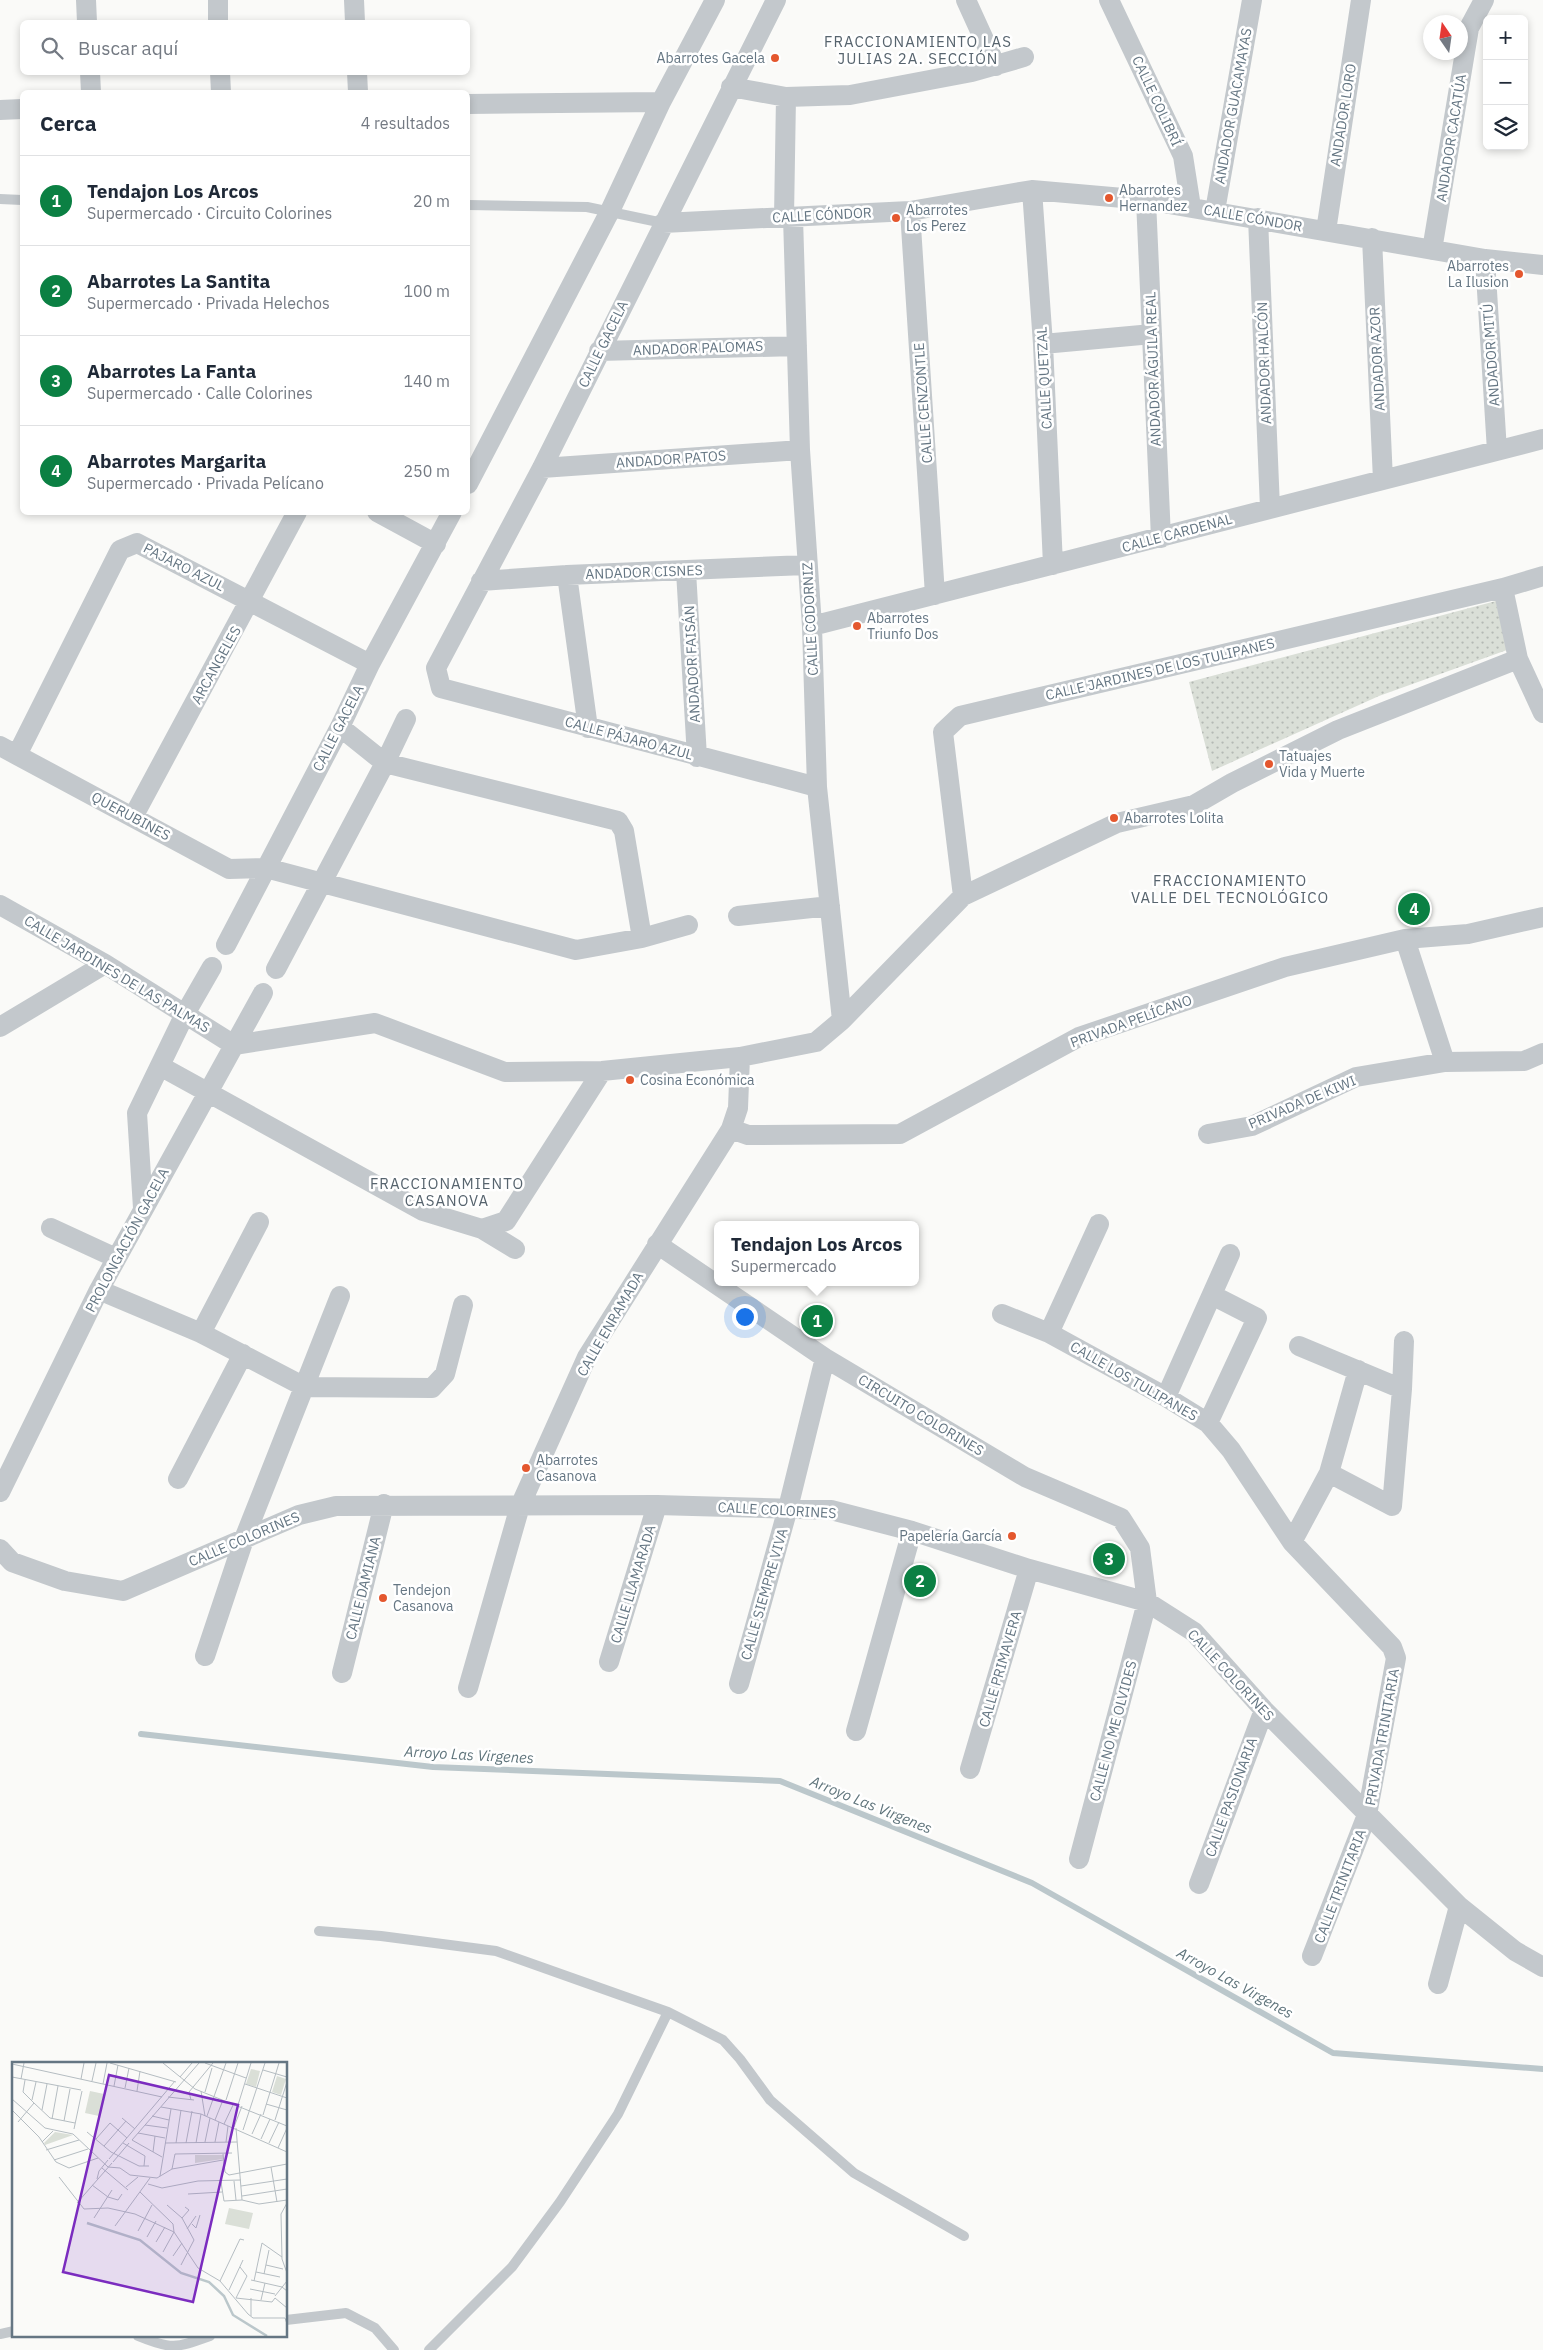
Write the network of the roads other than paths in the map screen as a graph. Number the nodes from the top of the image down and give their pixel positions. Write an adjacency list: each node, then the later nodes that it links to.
1 (86, 0): 11 (street)
2 (218, 0): 12 (street)
3 (354, 0): 13 (street)
4 (715, 0): 24 (street)
5 (776, 0): 19 (street, CALLE GACELA)
6 (966, 0): 15 (street)
7 (1109, 0): 33 (street, CALLE COLIBRÍ)
8 (1252, 0): 36 (street, ANDADOR GUACAMAYAS)
9 (1360, 0): 40 (street, ANDADOR LORO)
10 (1484, 0): 42 (street, ANDADOR CACATÚA)
11 (87, 20)
12 (218, 20)
13 (355, 20)
14 (1024, 57): 15 (street)
15 (996, 66): 23 (street)
16 (90, 75): 20 (street)
17 (220, 75): 21 (street)
18 (357, 75): 22 (street)
19 (731, 88): 23 (street); 39 (street, CALLE GACELA)
20 (90, 90)
21 (221, 90)
22 (358, 90)
23 (786, 97): 37 (street, CALLE CODORNIZ)
24 (661, 102): 25 (street); 34 (street)
25 (470, 104)
26 (20, 109): 27 (street)
27 (0, 110)
28 (1032, 190): 31 (street, CALLE CÓNDOR); 35 (street, CALLE CÓNDOR); 46 (street, CALLE QUETZAL)
29 (0, 199): 30 (lane)
30 (20, 200)
31 (1146, 200): 33 (street, CALLE CÓNDOR); 45 (street, ANDADOR ÁGUILA REAL)
32 (470, 205): 34 (lane)
33 (1190, 207): 36 (street, CALLE CÓNDOR)
34 (610, 211): 39 (lane); 53 (street)
35 (910, 211): 37 (street, CALLE CÓNDOR); 68 (street, CALLE CENZONTLE)
36 (1215, 212): 38 (street, CALLE CÓNDOR)
37 (789, 217): 39 (street, CALLE CÓNDOR); 47 (street, CALLE CODORNIZ)
38 (1258, 218): 40 (street, CALLE CÓNDOR); 55 (street, ANDADOR HALCÓN)
39 (663, 223): 48 (street, CALLE GACELA)
40 (1326, 231): 41 (street, CALLE CÓNDOR)
41 (1372, 238): 42 (street, CALLE CÓNDOR); 54 (street, ANDADOR AZOR)
42 (1432, 250): 43 (street, CALLE CÓNDOR)
43 (1485, 259): 44 (street, CALLE CÓNDOR); 51 (street, ANDADOR MITÚ)
44 (1543, 265)
45 (1152, 334): 46 (street); 59 (street, ANDADOR ÁGUILA REAL)
46 (1043, 344): 62 (street, CALLE QUETZAL)
47 (797, 346): 48 (street, ANDADOR PALOMAS); 50 (street, CALLE CODORNIZ)
48 (599, 351): 52 (street, CALLE GACELA)
49 (1543, 439): 51 (street, CALLE CARDENAL)
50 (800, 450): 52 (street, ANDADOR PATOS); 61 (street, CALLE CODORNIZ)
51 (1497, 451): 54 (street, CALLE CARDENAL)
52 (542, 468): 66 (street, CALLE GACELA)
53 (470, 480)
54 (1383, 480): 55 (street, CALLE CARDENAL)
55 (1270, 508): 59 (street, CALLE CARDENAL)
56 (295, 515): 69 (street, ARCANGELES)
57 (383, 515): 60 (street)
58 (450, 515): 60 (street, CALLE GACELA)
59 (1161, 538): 62 (street, CALLE CARDENAL)
60 (436, 544): 72 (street, CALLE GACELA)
61 (806, 565): 63 (street, ANDADOR CISNES); 70 (street, CALLE CODORNIZ)
62 (1053, 565): 68 (street, CALLE CARDENAL)
63 (686, 571): 64 (street, ANDADOR CISNES); 79 (street, ANDADOR FAISÁN)
64 (567, 575): 66 (street, ANDADOR CISNES); 77 (street)
65 (1543, 576): 67 (street, CALLE JARDINES DE LOS TULIPANES)
66 (481, 581): 73 (street, CALLE GACELA)
67 (1503, 588): 71 (street); 85 (street, CALLE JARDINES DE LOS TULIPANES)
68 (935, 595): 70 (street, CALLE CARDENAL)
69 (251, 602): 72 (street, PAJARO AZUL); 78 (street, PAJARO AZUL); 82 (street, ARCANGELES)
70 (812, 626): 81 (street, CALLE CODORNIZ)
71 (1518, 659): 74 (street); 85 (street)
72 (370, 664): 76 (street, CALLE GACELA)
73 (441, 688): 77 (street, CALLE PÁJARO AZUL)
74 (1543, 713)
75 (406, 719): 80 (street)
76 (340, 727): 80 (street); 83 (street, CALLE GACELA)
77 (588, 728): 79 (street, CALLE PÁJARO AZUL)
78 (8, 750): 82 (street, QUERUBINES)
79 (697, 757): 81 (street, CALLE PÁJARO AZUL)
80 (385, 763): 84 (street); 91 (street)
81 (817, 787): 87 (street, CALLE CODORNIZ)
82 (133, 817): 83 (street, QUERUBINES)
83 (266, 868): 84 (street, QUERUBINES); 93 (street, CALLE GACELA)
84 (322, 884): 91 (street, QUERUBINES); 96 (street)
85 (963, 896): 99 (street)
86 (0, 905): 94 (street, CALLE JARDINES DE LAS PALMAS)
87 (830, 906): 88 (street); 99 (street, CALLE CODORNIZ)
88 (738, 916)
89 (1543, 917): 92 (street, PRIVADA PELÍCANO)
90 (688, 925): 91 (street, QUERUBINES)
91 (642, 938)
92 (1405, 939): 104 (street); 108 (street, PRIVADA PELÍCANO)
93 (226, 945)
94 (105, 964): 98 (street, CALLE JARDINES DE LAS PALMAS); 100 (street)
95 (212, 967): 98 (street)
96 (276, 969)
97 (263, 993): 101 (street, PROLONGACIÓN GACELA)
98 (186, 1014): 101 (street, CALLE JARDINES DE LAS PALMAS); 105 (street)
99 (842, 1020): 103 (street)
100 (0, 1027)
101 (234, 1045): 106 (street); 107 (street, PROLONGACIÓN GACELA)
102 (1543, 1053): 104 (street, PRIVADA DE KIWI)
103 (740, 1057): 106 (street); 108 (street, CALLE ENRAMADA)
104 (1445, 1062): 109 (street, PRIVADA DE KIWI)
105 (160, 1066): 107 (street); 110 (street)
106 (602, 1071): 114 (street)
107 (209, 1093): 110 (street, PROLONGACIÓN GACELA); 114 (street)
108 (732, 1128): 115 (street, CALLE ENRAMADA)
109 (1208, 1134)
110 (143, 1208): 118 (street, PROLONGACIÓN GACELA)
111 (259, 1222): 126 (street)
112 (1099, 1224): 127 (street)
113 (50, 1228): 118 (street)
114 (482, 1229): 116 (street)
115 (657, 1244): 119 (street, CIRCUITO COLORINES); 142 (street, CALLE ENRAMADA)
116 (515, 1248)
117 (1230, 1254): 122 (street)
118 (116, 1258): 121 (street, PROLONGACIÓN GACELA)
119 (714, 1283)
120 (719, 1286): 131 (street, CIRCUITO COLORINES)
121 (99, 1290): 126 (street); 139 (street, PROLONGACIÓN GACELA)
122 (1212, 1295): 135 (street); 136 (street)
123 (340, 1296): 133 (street)
124 (463, 1305): 133 (street)
125 (1002, 1314): 127 (street, CALLE LOS TULIPANES)
126 (201, 1333): 130 (street)
127 (1049, 1333): 135 (street, CALLE LOS TULIPANES)
128 (1404, 1341): 134 (street)
129 (1300, 1346): 132 (street)
130 (243, 1354): 133 (street); 138 (street)
131 (825, 1358): 143 (street, CALLE SIEMPRE VIVA); 149 (street, CIRCUITO COLORINES)
132 (1358, 1370): 134 (street); 137 (street)
133 (306, 1387): 145 (street)
134 (1402, 1389): 137 (street)
135 (1166, 1397): 136 (street, CALLE LOS TULIPANES)
136 (1208, 1423): 146 (street, CALLE LOS TULIPANES)
137 (1329, 1473): 146 (street)
138 (178, 1479)
139 (0, 1492)
140 (384, 1504): 142 (street, CALLE COLORINES); 145 (street, CALLE COLORINES); 153 (street, CALLE DAMIANA)
141 (657, 1505): 142 (street, CALLE COLORINES); 143 (street, CALLE COLORINES); 152 (street, CALLE LLAMARADA)
142 (520, 1506): 155 (street, CALLE ENRAMADA)
143 (788, 1508): 144 (street, CALLE COLORINES); 154 (street, CALLE SIEMPRE VIVA)
144 (912, 1531): 148 (street, CALLE COLORINES); 157 (street)
145 (244, 1539): 147 (street, CALLE COLORINES); 150 (street)
146 (1292, 1542): 151 (street, CALLE LOS TULIPANES)
147 (0, 1549)
148 (1029, 1568): 149 (street, CALLE COLORINES); 158 (street, CALLE PRIMAVERA)
149 (1147, 1602): 156 (street, CALLE COLORINES); 160 (street, CALLE NO ME OLVIDES)
150 (205, 1656)
151 (1396, 1658): 159 (street, PRIVADA TRINITARIA)
152 (609, 1662)
153 (342, 1673)
154 (739, 1684)
155 (468, 1688)
156 (1264, 1710): 159 (street, CALLE COLORINES); 161 (street, CALLE PASIONARIA)
157 (856, 1731)
158 (970, 1769)
159 (1367, 1815): 162 (street, CALLE COLORINES); 164 (street, CALLE TRINITARIA)
160 (1080, 1860)
161 (1199, 1884)
162 (1459, 1906): 165 (street, CALLE COLORINES); 166 (street)
163 (319, 1931): 167 (lane)
164 (1312, 1956)
165 (1543, 1967)
166 (1438, 1984)
167 (668, 2012): 168 (lane); 173 (lane)
168 (964, 2236)
169 (288, 2320): 172 (lane)
170 (142, 2338): 171 (lane)
171 (205, 2338)
172 (394, 2350)
173 (429, 2350)

